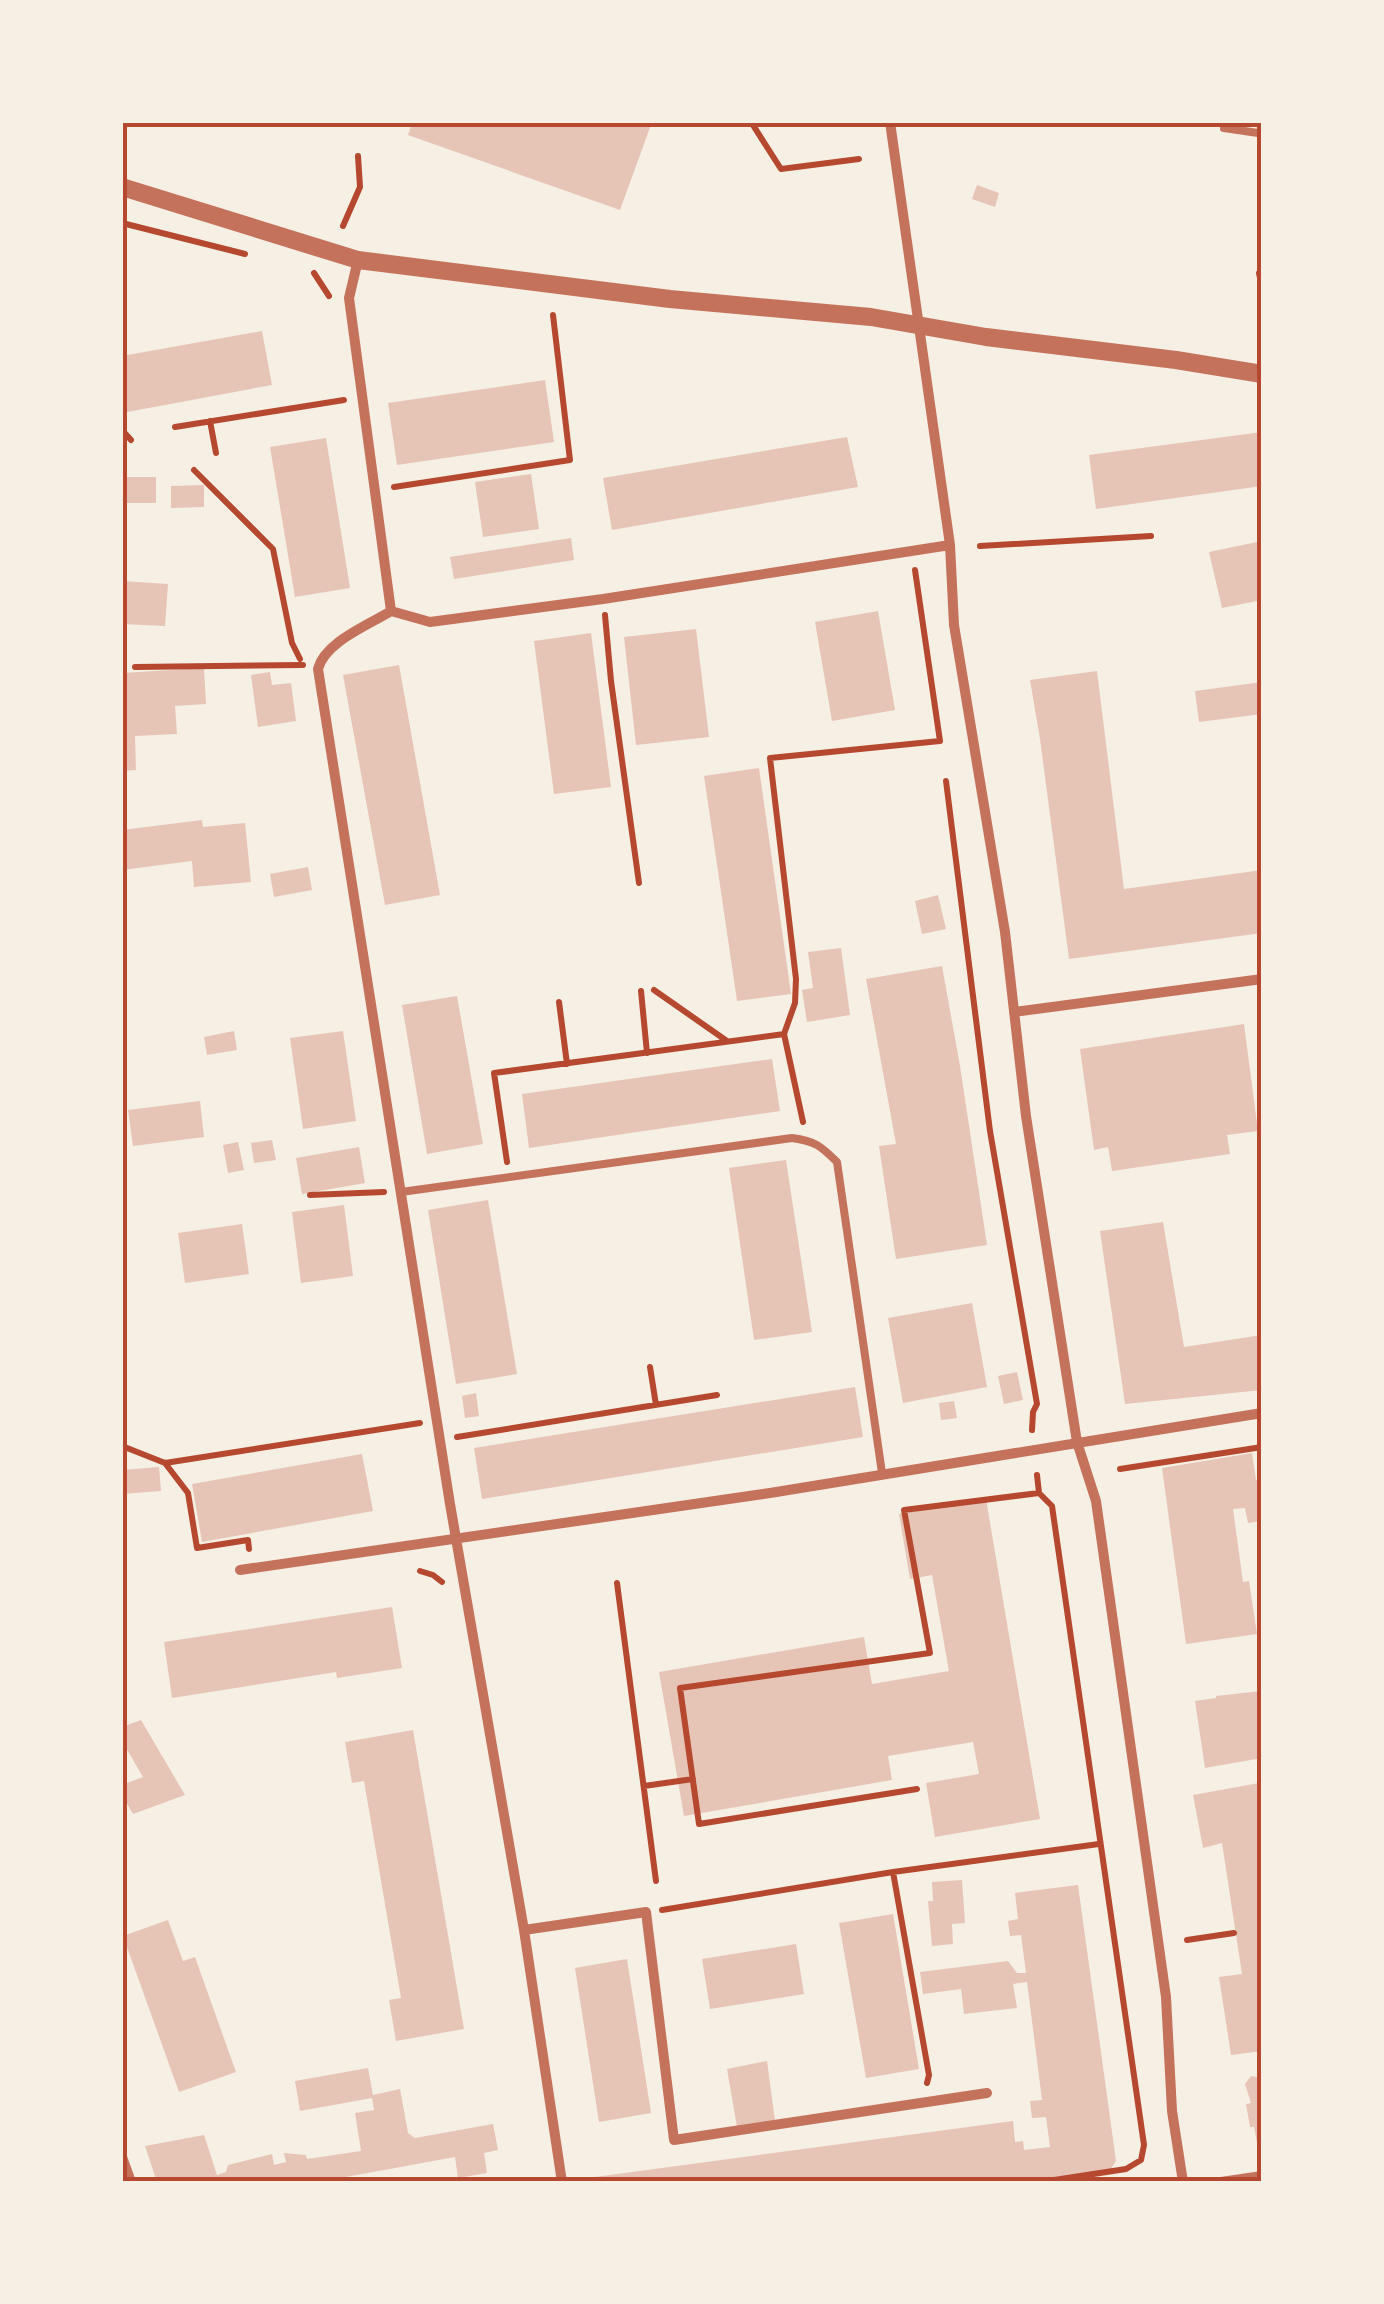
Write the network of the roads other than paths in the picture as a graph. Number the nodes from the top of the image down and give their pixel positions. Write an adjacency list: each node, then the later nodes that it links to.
1 (890, 122): 6 (street)
2 (1224, 128): 3 (lane)
3 (1262, 136)
4 (122, 187): 5 (street)
5 (358, 260): 6 (street); 9 (street)
6 (919, 326): 7 (street); 8 (street)
7 (1262, 374)
8 (950, 546): 9 (street); 11 (street)
9 (390, 611): 12 (street)
10 (1262, 979): 11 (street)
11 (1014, 1012): 14 (street)
12 (401, 1192): 15 (lane); 16 (street)
13 (1262, 1413): 14 (street)
14 (1077, 1442): 15 (street); 24 (street)
15 (882, 1474): 16 (street)
16 (456, 1539): 17 (street); 18 (street)
17 (240, 1570)
18 (524, 1930): 19 (street); 23 (street)
19 (987, 2093)
20 (122, 2158): 22 (street)
21 (1262, 2176): 25 (street)
22 (131, 2182)
23 (562, 2182)
24 (1183, 2182)
25 (1220, 2182)

